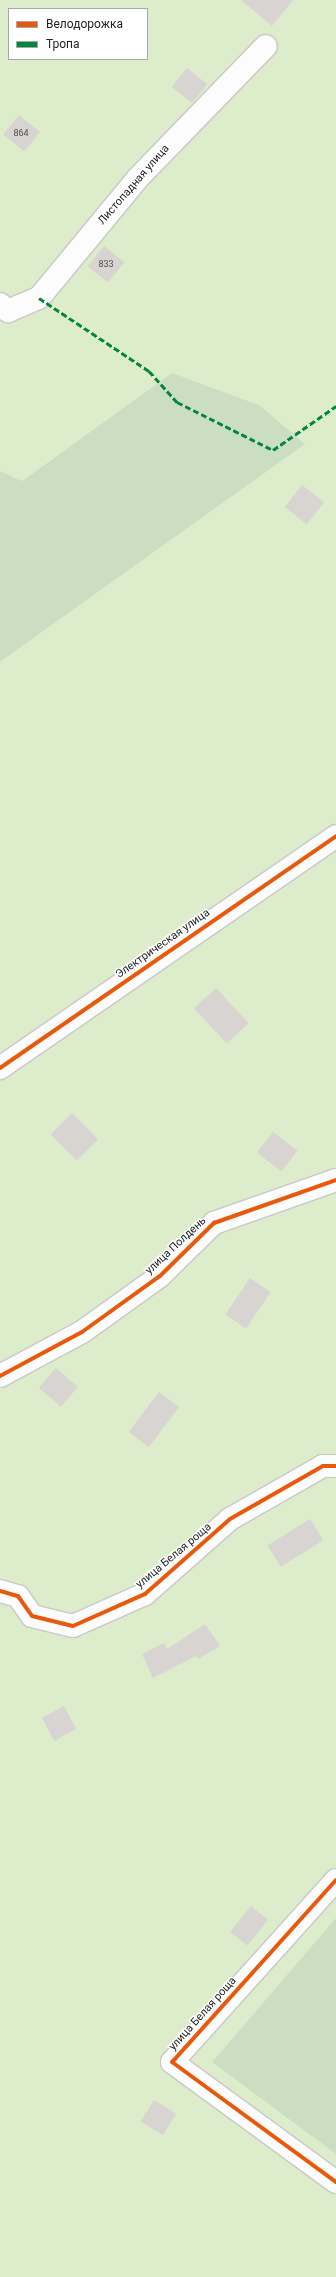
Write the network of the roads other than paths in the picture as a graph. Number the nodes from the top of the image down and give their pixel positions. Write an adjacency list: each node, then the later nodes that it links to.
1 (266, 46): 2 (street, Листопадная улица)
2 (0, 304)
3 (336, 836): 4 (street, Электрическая улица)
4 (0, 1068)
5 (336, 1180): 6 (street, улица Полдень)
6 (0, 1376)
7 (336, 1466): 8 (street, улица Белая роща)
8 (0, 1591)
9 (336, 1880): 10 (street, улица Белая роща)
10 (336, 2182)

